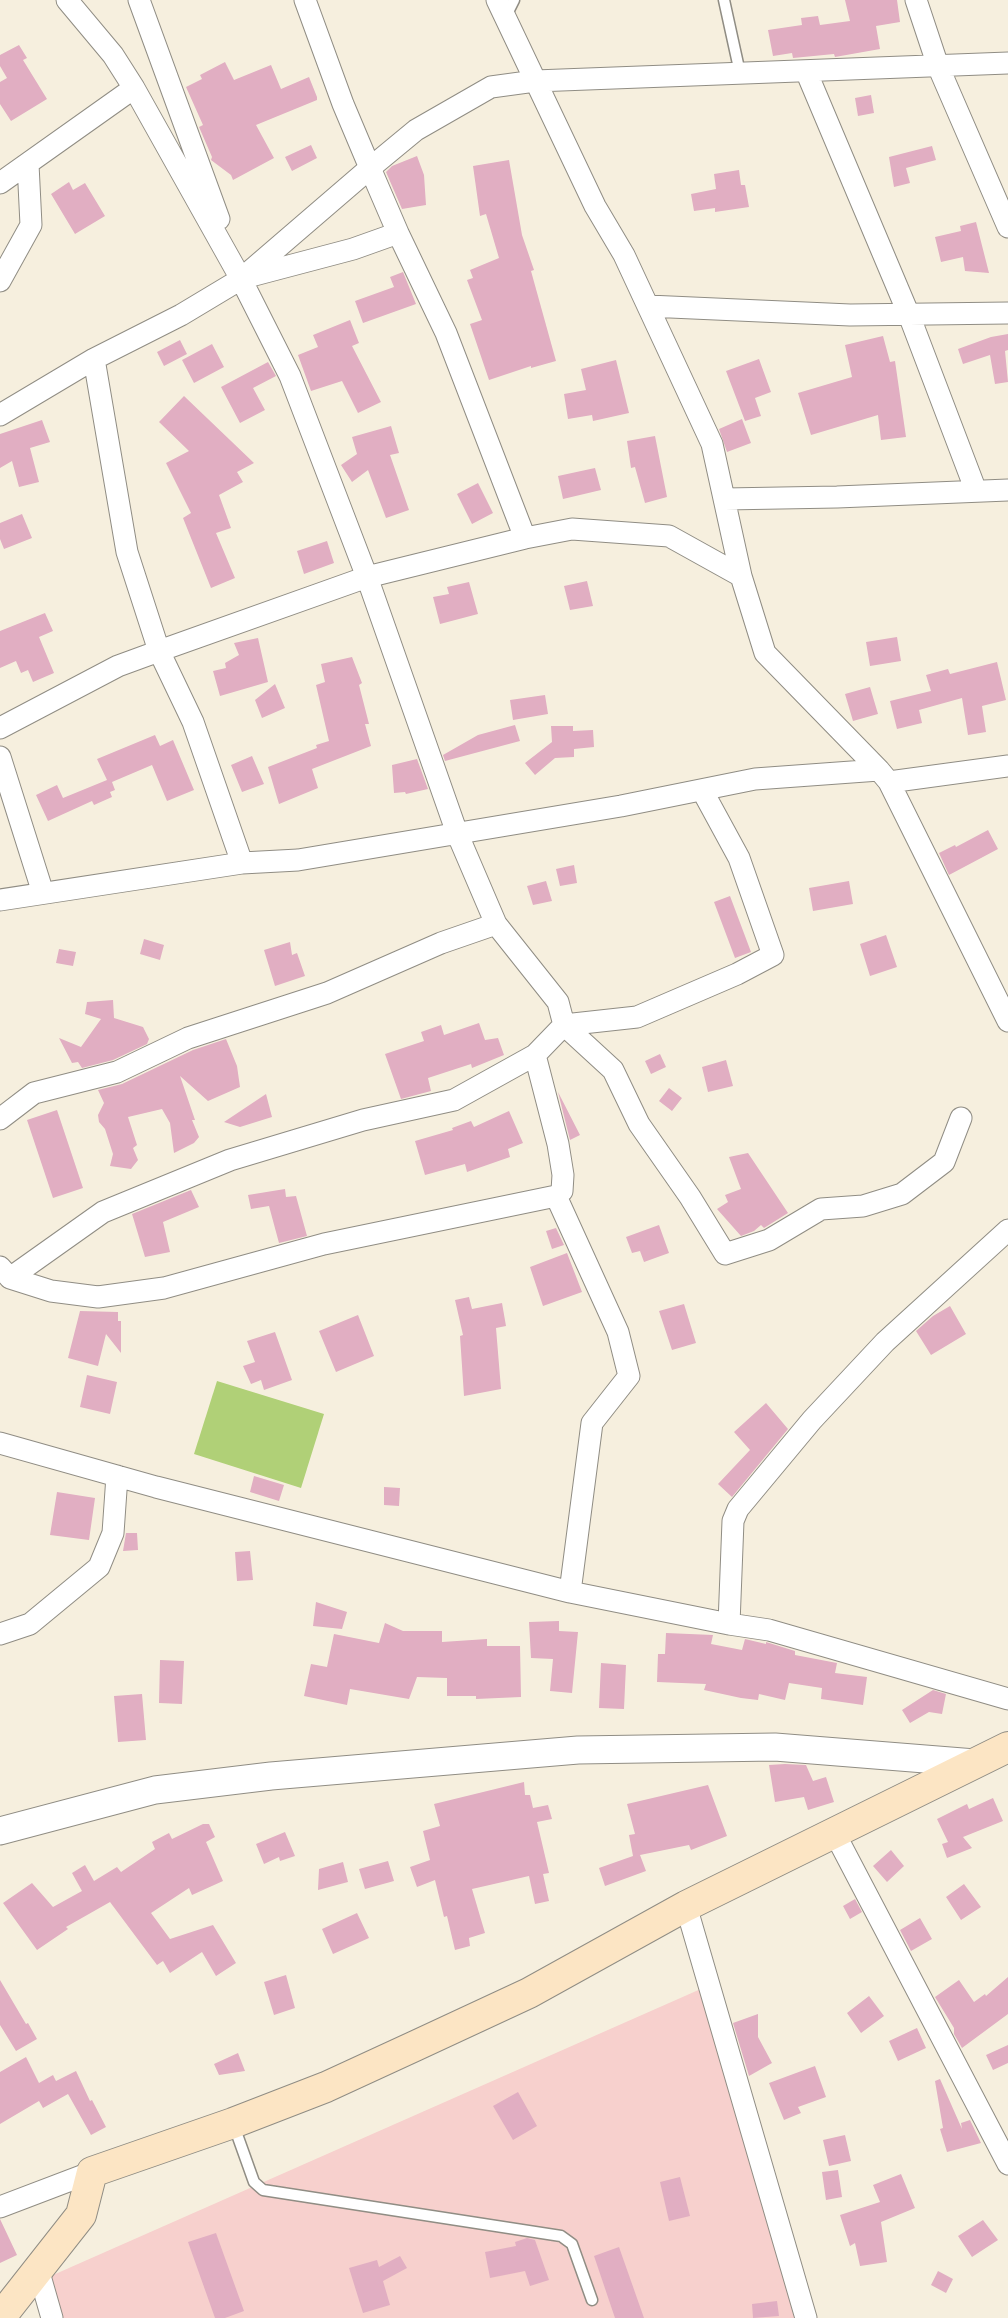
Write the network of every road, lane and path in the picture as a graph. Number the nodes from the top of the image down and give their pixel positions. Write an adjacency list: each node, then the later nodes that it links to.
1 (66, 0): 12 (street)
2 (139, 0): 18 (street)
3 (305, 0): 14 (street)
4 (724, 0): 10 (lane)
5 (916, 0): 8 (street)
6 (505, 6): 11 (street)
7 (1008, 63): 8 (street)
8 (938, 66): 9 (street); 16 (street)
9 (806, 71): 10 (street); 22 (street)
10 (740, 73): 11 (street)
11 (535, 81): 14 (street); 20 (street)
12 (134, 88): 13 (street); 18 (street)
13 (28, 165): 15 (street); 19 (street)
14 (370, 168): 17 (street); 18 (street)
15 (0, 183)
16 (1008, 227)
17 (398, 233): 18 (street); 28 (street)
18 (241, 279): 23 (street); 30 (street)
19 (0, 281)
20 (648, 306): 22 (street); 27 (street)
21 (1008, 314): 22 (street)
22 (909, 315): 26 (street)
23 (94, 359): 24 (street); 31 (street)
24 (0, 415)
25 (1008, 490): 26 (street)
26 (976, 492): 27 (street)
27 (725, 499): 29 (street)
28 (525, 538): 29 (street); 30 (street)
29 (741, 576): 35 (street)
30 (367, 577): 31 (street); 37 (street)
31 (159, 651): 32 (street); 38 (street)
32 (0, 728)
33 (0, 757): 39 (street)
34 (1008, 766): 35 (street)
35 (884, 776): 36 (street); 42 (street)
36 (702, 789): 37 (street); 43 (street)
37 (457, 832): 38 (street); 41 (street)
38 (242, 863): 39 (street)
39 (44, 893): 40 (street)
40 (0, 900)
41 (496, 924): 43 (street); 46 (street)
42 (1008, 1021)
43 (564, 1025): 44 (street); 45 (street)
44 (535, 1055): 47 (street); 49 (street)
45 (961, 1118)
46 (0, 1119)
47 (556, 1197): 49 (street); 52 (street)
48 (1008, 1230): 53 (street)
49 (5, 1273)
50 (0, 1443): 51 (street)
51 (117, 1476): 52 (street); 54 (street)
52 (570, 1592): 53 (street)
53 (729, 1624): 55 (street)
54 (0, 1634)
55 (1008, 1699)
56 (998, 1757): 57 (street); 58 (main road)
57 (0, 1831)
58 (834, 1832): 59 (main road); 61 (street)
59 (686, 1906): 60 (main road); 68 (street)
60 (233, 2123): 62 (main road); 65 (lane)
61 (1008, 2164)
62 (92, 2172): 63 (street); 64 (main road)
63 (0, 2207)
64 (38, 2269): 66 (main road); 67 (street)
65 (592, 2300)
66 (0, 2318)
67 (52, 2318)
68 (806, 2318)

